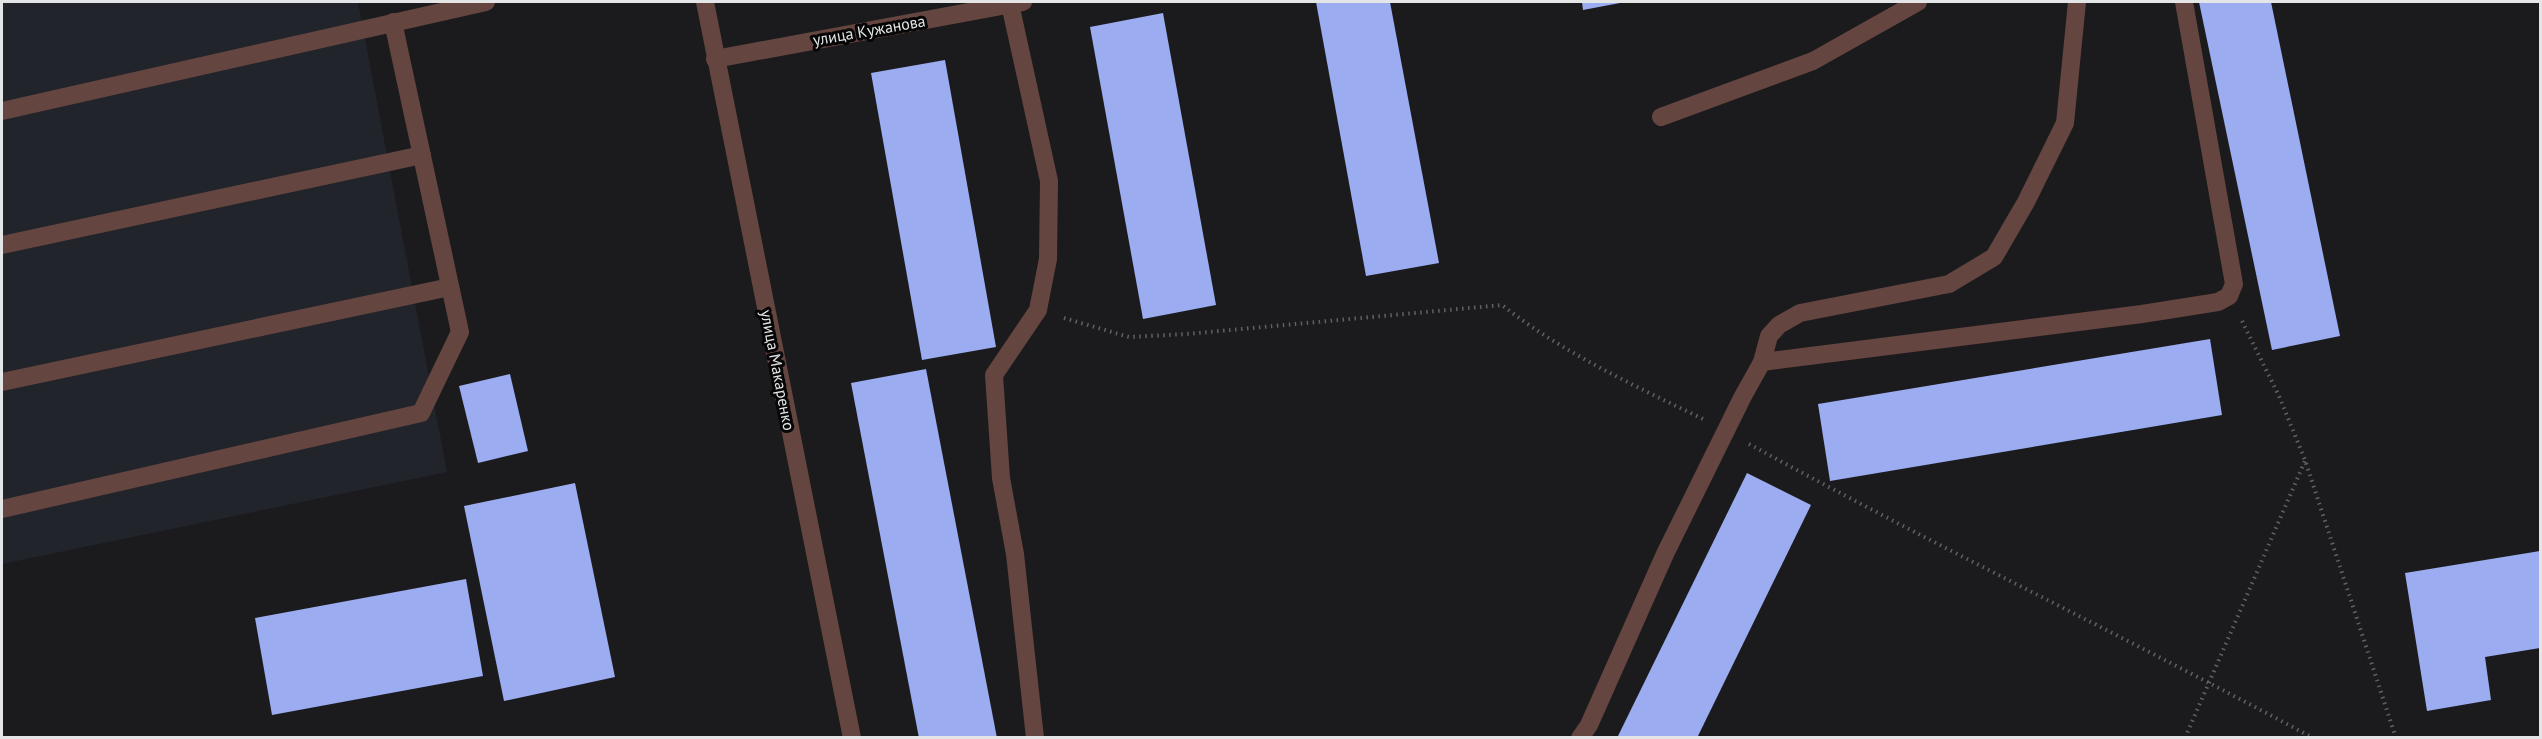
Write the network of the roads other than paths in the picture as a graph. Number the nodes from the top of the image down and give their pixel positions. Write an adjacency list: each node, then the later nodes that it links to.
1 (486, 2): 7 (street)
2 (705, 2): 8 (street, улица Макаренко)
3 (1918, 2): 10 (street)
4 (2077, 2): 14 (street)
5 (2184, 2): 14 (street)
6 (1017, 3): 8 (street, улица Кужанова); 18 (street)
7 (393, 22): 9 (street); 11 (street)
8 (715, 58): 17 (street, улица Макаренко)
9 (2, 111)
10 (1661, 117)
11 (422, 155): 12 (street); 13 (street)
12 (2, 245)
13 (450, 287): 15 (street); 16 (street)
14 (1762, 362): 19 (street)
15 (2, 382)
16 (2, 509)
17 (852, 738)
18 (1035, 738)
19 (1580, 738)

